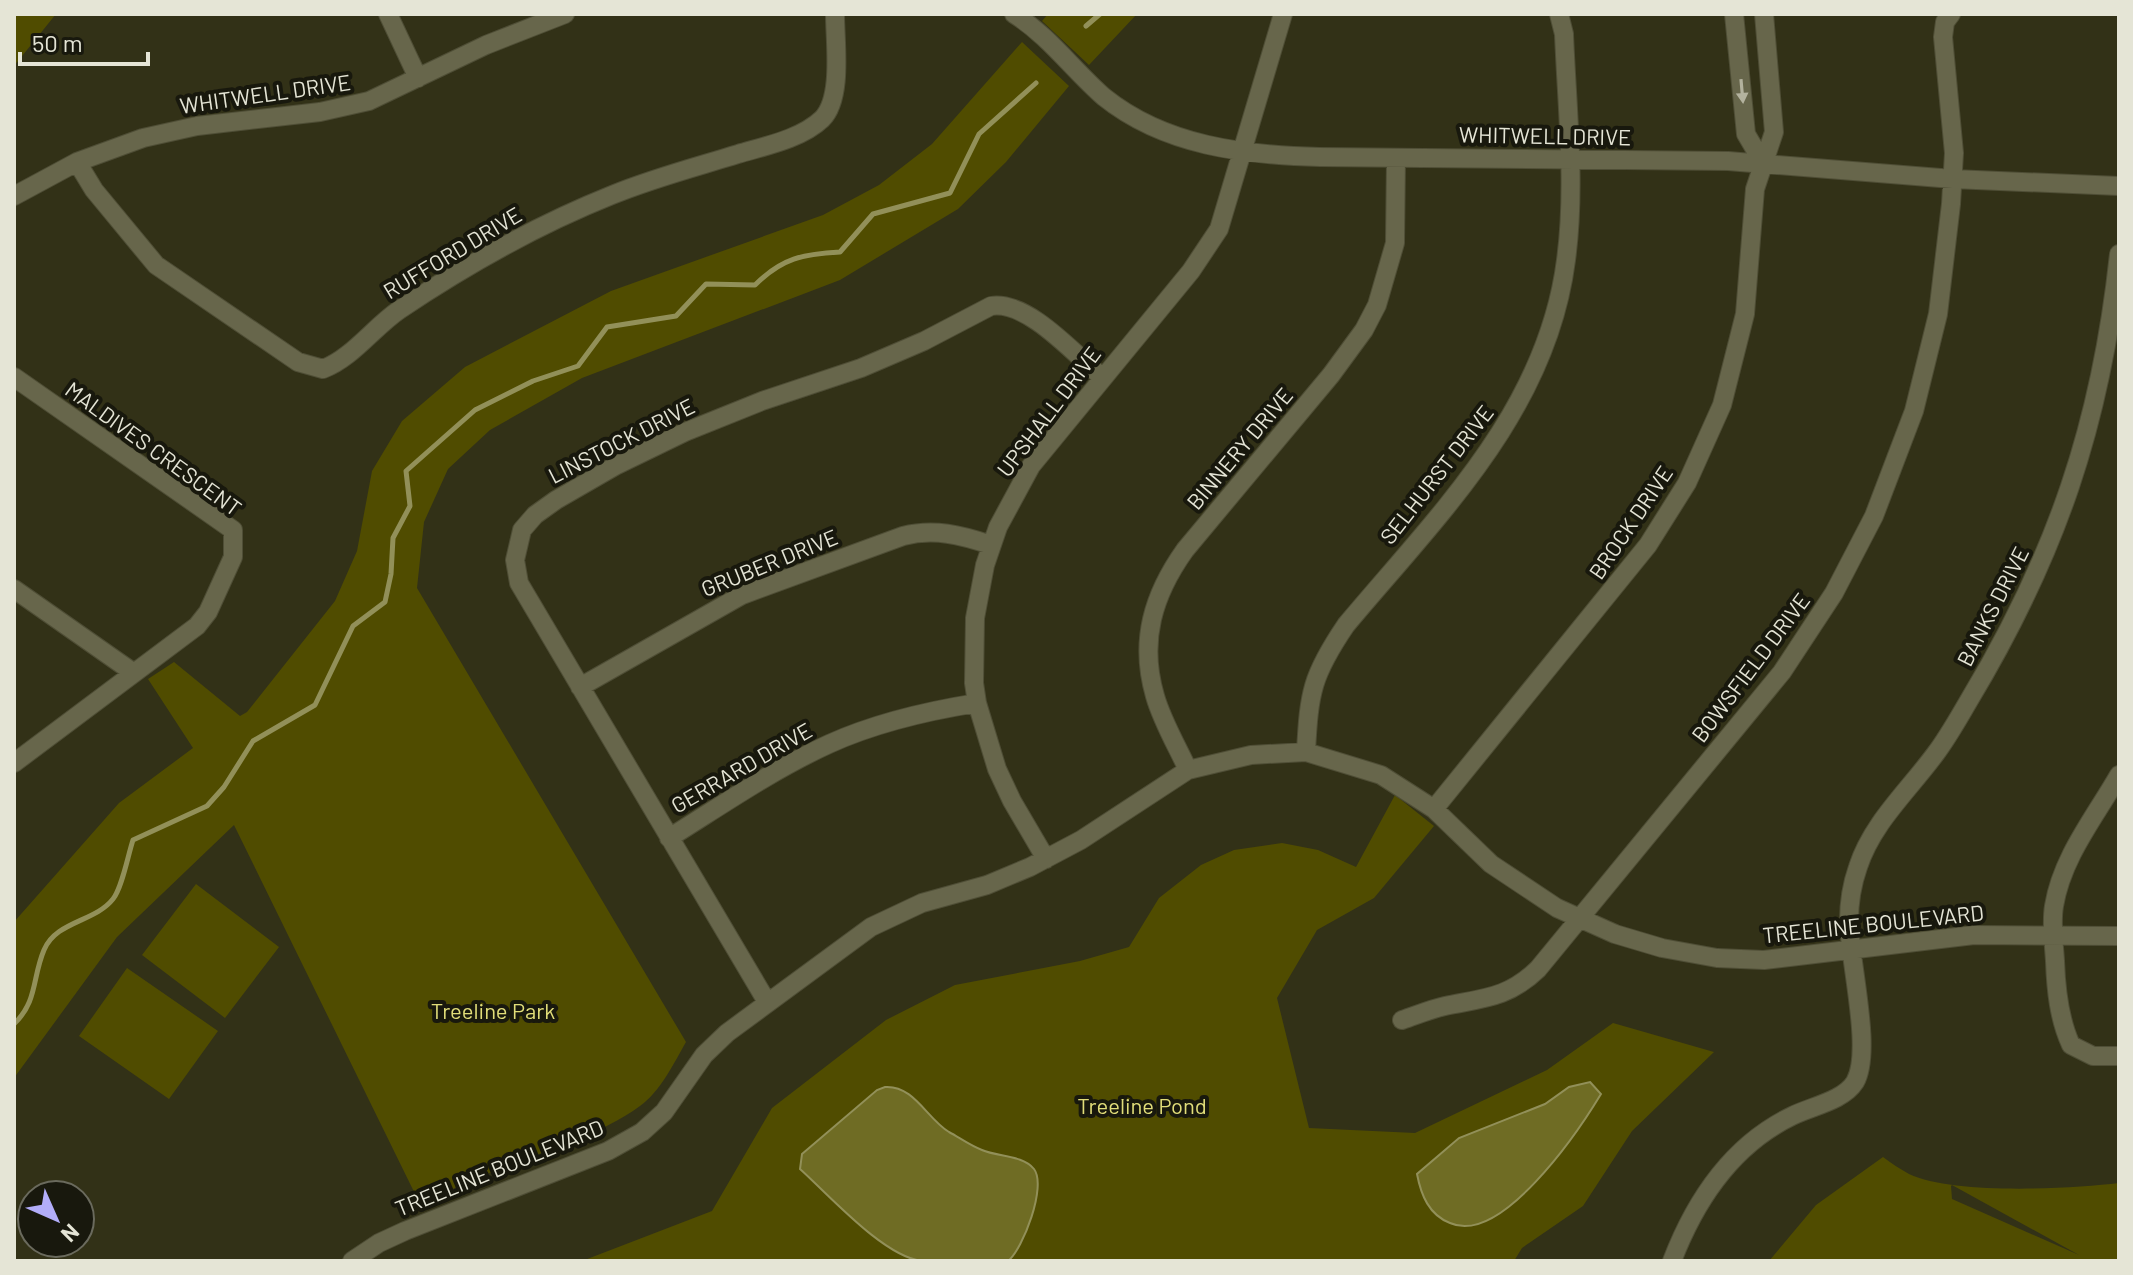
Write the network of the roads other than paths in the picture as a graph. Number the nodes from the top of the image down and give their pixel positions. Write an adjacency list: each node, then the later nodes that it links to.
1 (388, 14): 10 (street)
2 (565, 14): 10 (street, WHITWELL DRIVE)
3 (835, 14): 14 (street, RUFFORD DRIVE)
4 (1014, 14): 11 (street, WHITWELL DRIVE)
5 (1283, 14): 11 (street, UPSHALL DRIVE)
6 (1559, 14): 13 (street, SELHURST DRIVE)
7 (1734, 14): 15 (street, one-way to 15)
8 (1764, 14): 15 (street, BROCK DRIVE)
9 (1951, 14): 16 (street, BOWSFIELD DRIVE)
10 (418, 78): 14 (street, WHITWELL DRIVE)
11 (1244, 152): 12 (street, WHITWELL DRIVE); 21 (street, UPSHALL DRIVE)
12 (1396, 158): 13 (street, WHITWELL DRIVE); 29 (street, BINNERY DRIVE)
13 (1569, 160): 15 (street, WHITWELL DRIVE); 27 (street, SELHURST DRIVE)
14 (77, 162): 18 (street, WHITWELL DRIVE)
15 (1763, 163): 16 (street, WHITWELL DRIVE); 31 (street, BROCK DRIVE)
16 (1953, 179): 17 (street, WHITWELL DRIVE); 34 (street, BOWSFIELD DRIVE)
17 (2119, 186)
18 (14, 196)
19 (2119, 254): 37 (street, BANKS DRIVE)
20 (14, 377): 24 (street, MALDIVES CRESCENT)
21 (1103, 378): 22 (street, UPSHALL DRIVE); 25 (street, LINSTOCK DRIVE)
22 (991, 545): 25 (street, GRUBER DRIVE); 26 (street, UPSHALL DRIVE)
23 (14, 589): 24 (street)
24 (134, 673): 28 (street, MALDIVES CRESCENT)
25 (580, 687): 32 (street, LINSTOCK DRIVE)
26 (977, 703): 32 (street, GERRARD DRIVE); 33 (street, UPSHALL DRIVE)
27 (1306, 752): 29 (street, TREELINE BOULEVARD); 31 (street, TREELINE BOULEVARD)
28 (14, 763)
29 (1188, 770): 33 (street, TREELINE BOULEVARD)
30 (2119, 775): 35 (street)
31 (1434, 809): 34 (street, TREELINE BOULEVARD)
32 (669, 838): 38 (street, LINSTOCK DRIVE)
33 (1046, 859): 38 (street, TREELINE BOULEVARD)
34 (1579, 918): 37 (street, TREELINE BOULEVARD); 39 (street, BOWSFIELD DRIVE)
35 (2054, 934): 36 (street, TREELINE BOULEVARD); 37 (street, TREELINE BOULEVARD); 40 (street)
36 (2119, 936)
37 (1851, 950): 42 (street, BANKS DRIVE)
38 (767, 1002): 41 (street, TREELINE BOULEVARD)
39 (1402, 1020)
40 (2119, 1056)
41 (352, 1261)
42 (1672, 1261)

